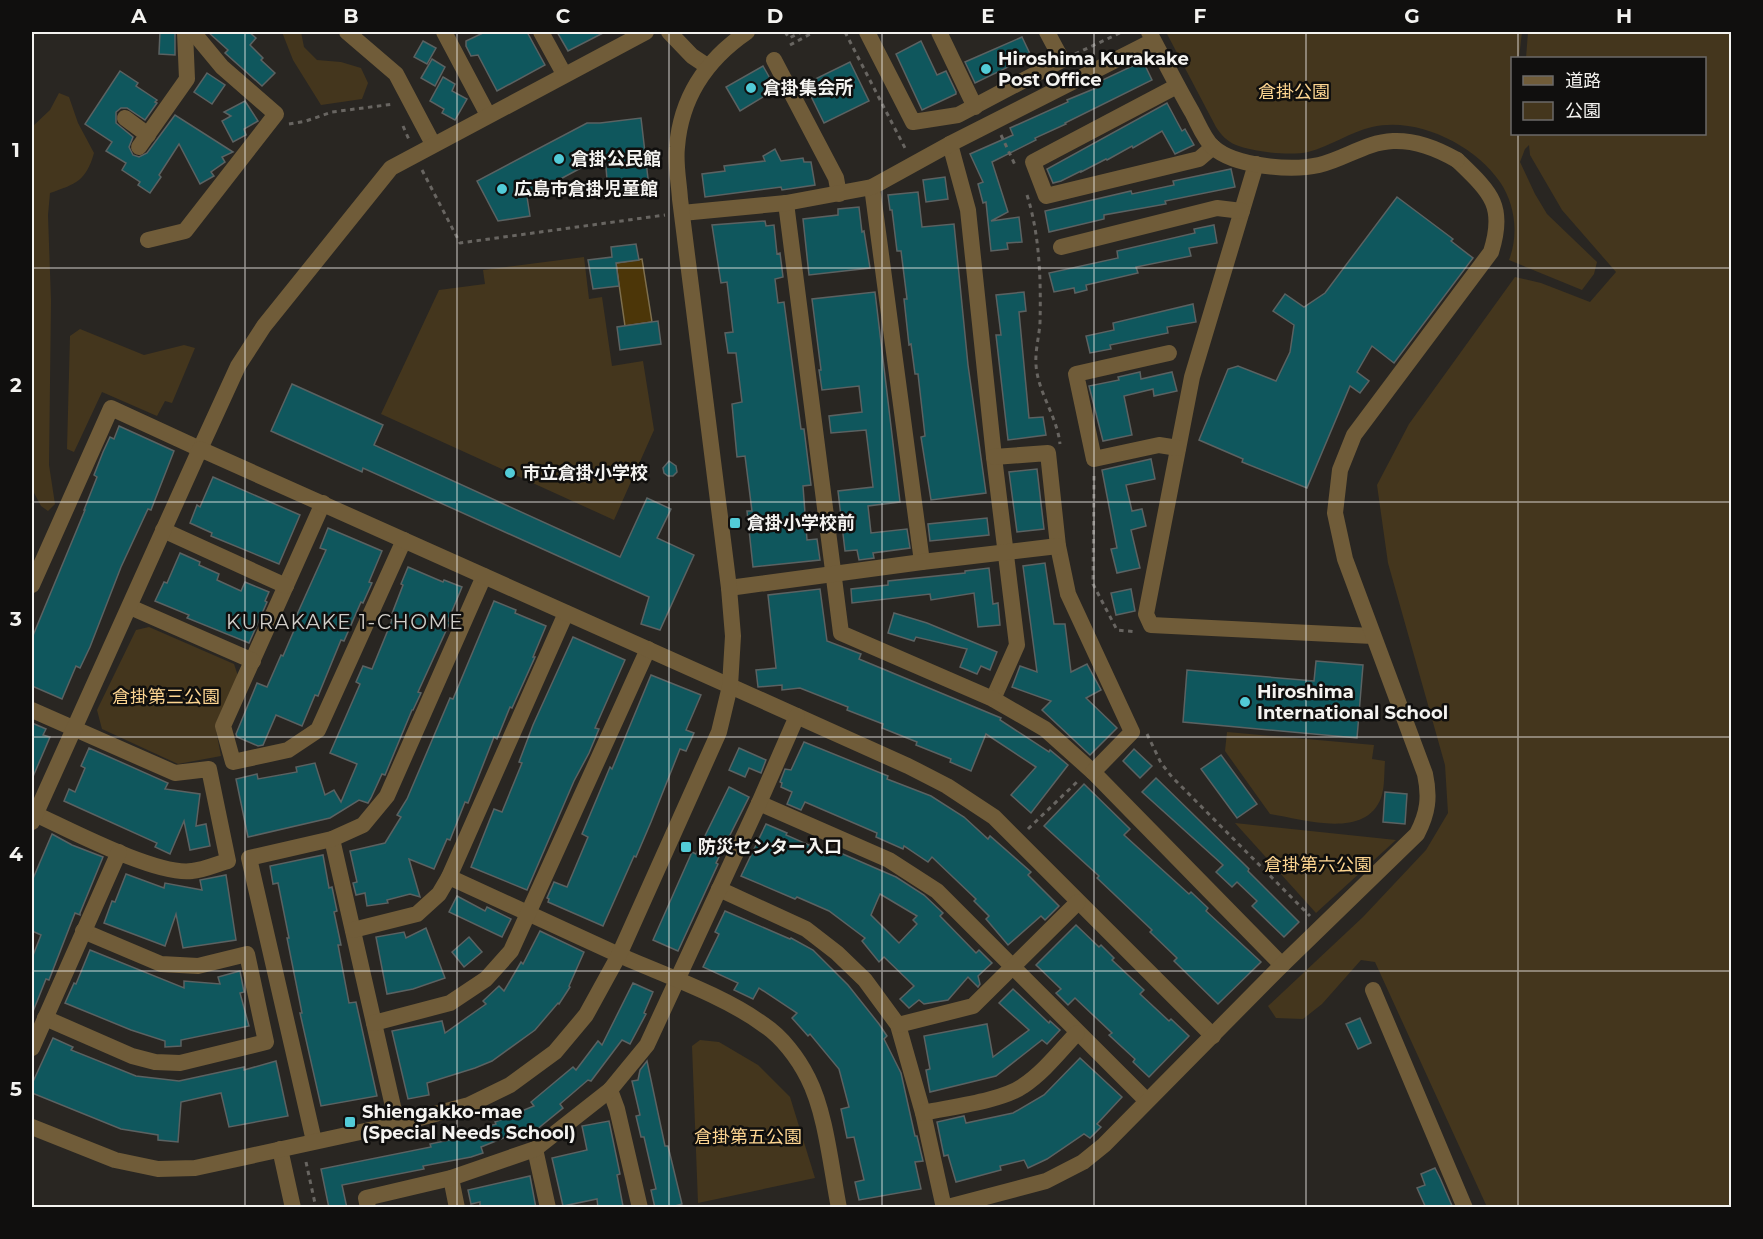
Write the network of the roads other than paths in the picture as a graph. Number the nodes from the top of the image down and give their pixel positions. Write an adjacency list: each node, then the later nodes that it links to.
1 (185, 32): 19 (street)
2 (194, 32): 29 (street)
3 (347, 32): 20 (street)
4 (444, 32): 18 (street)
5 (541, 32): 15 (street)
6 (642, 32): 15 (street)
7 (669, 32): 14 (street)
8 (747, 32): 14 (street)
9 (867, 32): 17 (street)
10 (939, 32): 17 (street)
11 (1047, 32): 17 (street)
12 (1151, 36): 16 (street); 21 (street)
13 (774, 60): 25 (street)
14 (707, 66): 28 (street)
15 (564, 74): 18 (street)
16 (1177, 86): 22 (street); 22 (street)
17 (975, 107)
18 (488, 115): 20 (street)
19 (125, 118)
20 (433, 144): 33 (street)
21 (950, 144): 24 (street); 34 (street)
22 (1213, 147): 23 (street)
23 (1256, 164): 27 (street); 49 (street)
24 (872, 187): 25 (street); 41 (street)
25 (839, 194): 26 (street)
26 (786, 203): 28 (street); 42 (street)
27 (1242, 211): 30 (street); 32 (street)
28 (674, 214): 46 (street)
29 (148, 240)
30 (1061, 247)
31 (1169, 352): 32 (street)
32 (1178, 448): 49 (street)
33 (200, 449): 35 (street); 36 (street); 39 (street)
34 (994, 457): 38 (street); 40 (street)
35 (323, 503): 37 (street); 45 (street)
36 (163, 530): 45 (street); 47 (street)
37 (404, 540): 43 (street); 51 (street)
38 (1058, 546): 40 (street); 57 (street)
39 (39, 552): 44 (street)
40 (1005, 553): 41 (street); 53 (street)
41 (922, 562): 42 (street)
42 (832, 574): 46 (street); 53 (street)
43 (484, 576): 48 (street); 60 (street)
44 (32, 585)
45 (286, 586): 51 (street)
46 (729, 588): 52 (street)
47 (130, 607): 51 (street); 56 (street)
48 (566, 613): 50 (street); 62 (street)
49 (1373, 636): 69 (street)
50 (648, 649): 52 (street); 65 (street)
51 (252, 661)
52 (730, 686): 55 (street); 68 (street)
53 (993, 699): 57 (street)
54 (32, 710): 56 (street)
55 (796, 716): 58 (street); 64 (street)
56 (74, 730): 59 (street); 61 (street)
57 (1092, 770): 69 (street)
58 (759, 803): 63 (street); 70 (street)
59 (33, 818): 61 (street)
60 (332, 839): 66 (street); 84 (street)
61 (118, 852): 67 (street)
62 (449, 877): 65 (street); 66 (street)
63 (719, 889): 71 (street); 75 (street)
64 (1078, 902): 70 (street); 77 (street)
65 (528, 914): 68 (street); 74 (street)
66 (353, 930): 74 (street)
67 (83, 931): 73 (street); 73 (street)
68 (619, 956): 71 (street); 82 (street)
69 (1282, 965): 77 (street)
70 (1013, 967): 75 (street); 76 (street)
71 (677, 981): 79 (street); 93 (street)
72 (1373, 990): 95 (street)
73 (45, 1018): 78 (street)
74 (374, 1023): 82 (street)
75 (898, 1025): 81 (street)
76 (1077, 1033): 80 (street); 81 (street)
77 (1213, 1036): 80 (street)
78 (32, 1048)
79 (610, 1090): 86 (street); 92 (street)
80 (1146, 1101): 94 (street)
81 (923, 1113): 94 (street)
82 (397, 1124): 84 (street)
83 (32, 1127): 85 (street)
84 (314, 1142): 85 (street)
85 (280, 1149): 88 (street)
86 (535, 1149): 87 (street); 91 (street)
87 (451, 1178): 89 (street); 90 (street)
88 (293, 1208)
89 (368, 1208)
90 (457, 1208)
91 (548, 1208)
92 (640, 1208)
93 (840, 1208)
94 (944, 1208)
95 (1465, 1208)

